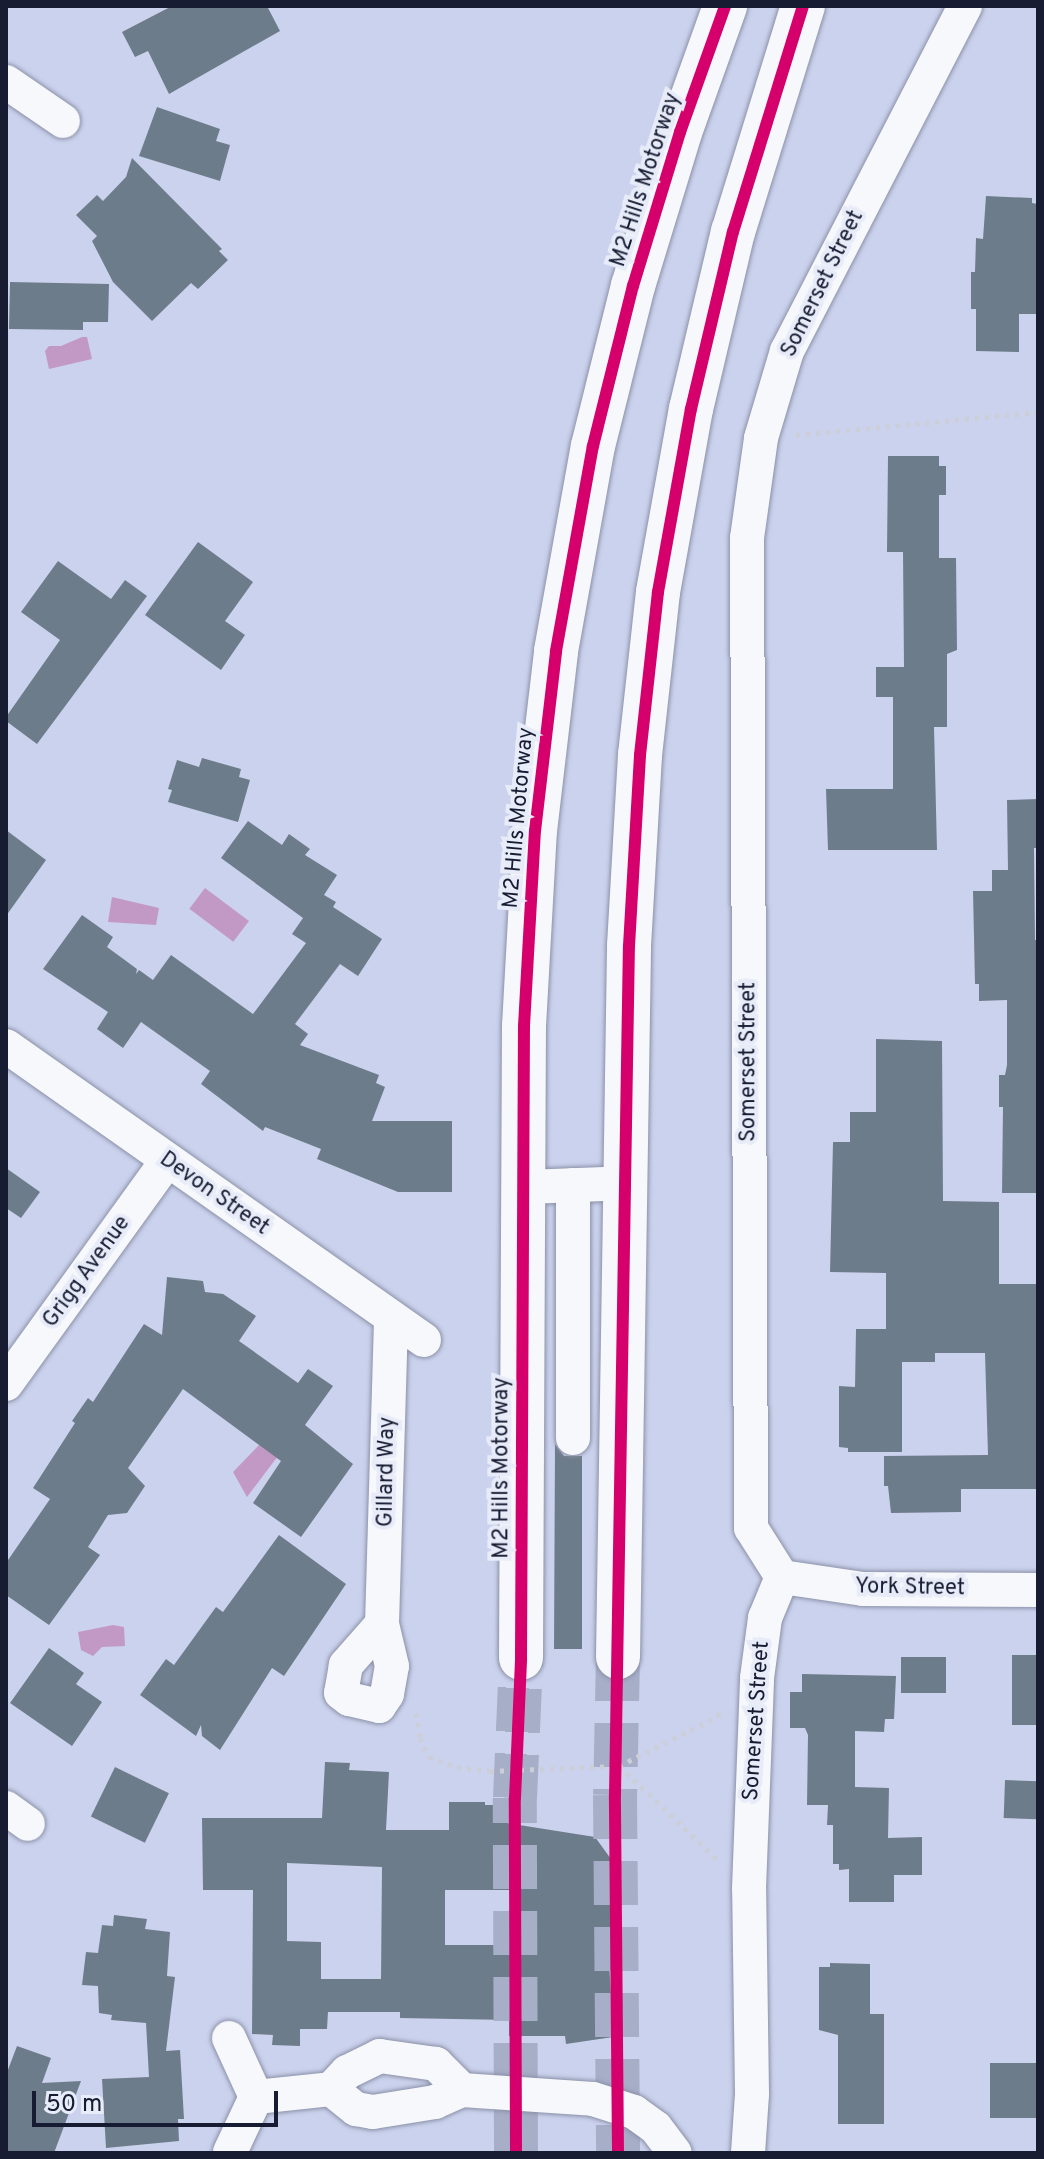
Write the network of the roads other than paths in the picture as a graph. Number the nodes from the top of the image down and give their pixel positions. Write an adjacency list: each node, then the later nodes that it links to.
1 (725, 6): 10 (highway, M2 Hills Motorway)
2 (803, 6): 8 (highway)
3 (965, 6): 15 (street, Somerset Street)
4 (6, 82): 5 (street)
5 (63, 121)
6 (6, 1046): 7 (street, Devon Street)
7 (167, 1161): 11 (street, Devon Street); 13 (street, Grigg Avenue)
8 (626, 1183): 9 (street); 18 (highway)
9 (573, 1185): 10 (street); 14 (street)
10 (524, 1187): 19 (highway, M2 Hills Motorway)
11 (391, 1320): 12 (street, Devon Street); 17 (street, Gillard Way)
12 (424, 1340)
13 (6, 1384)
14 (573, 1438)
15 (782, 1577): 16 (street, York Street); 26 (street, Somerset Street)
16 (1038, 1590)
17 (382, 1624)
18 (618, 1657)
19 (521, 1658)
20 (229, 2038): 23 (street)
21 (331, 2089): 22 (street); 22 (street); 23 (street)
22 (462, 2090): 25 (street)
23 (256, 2097): 24 (street)
24 (230, 2152)
25 (675, 2153)
26 (748, 2153)

